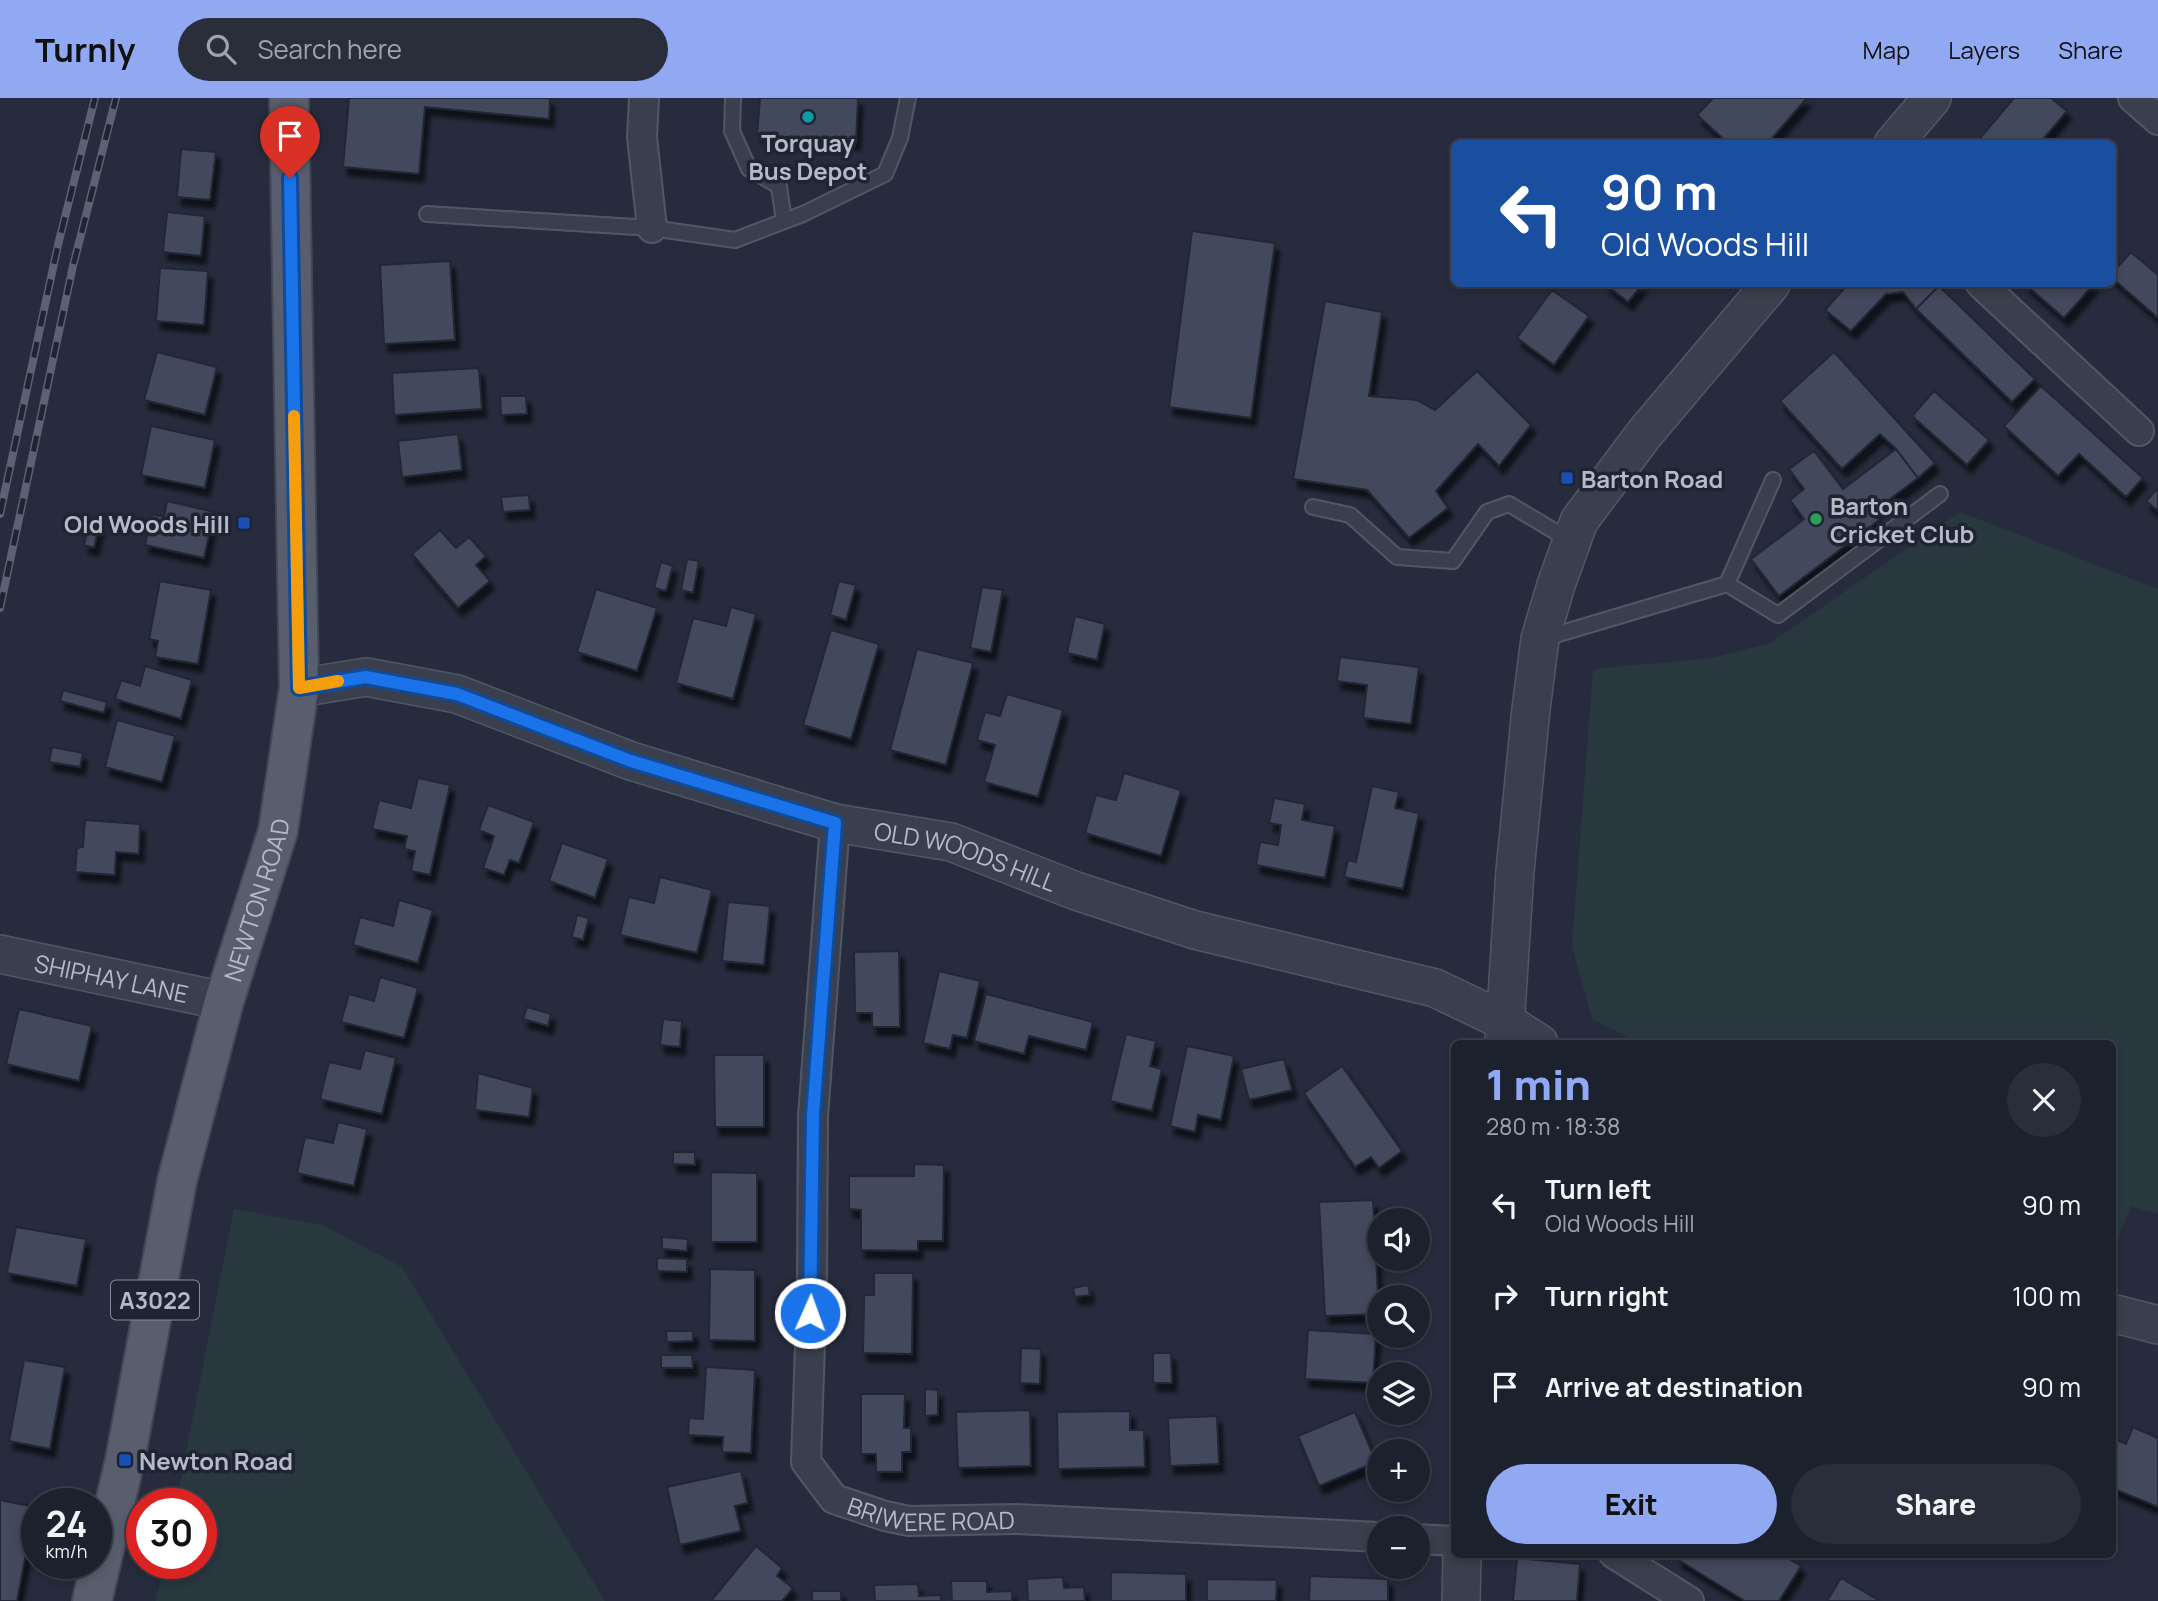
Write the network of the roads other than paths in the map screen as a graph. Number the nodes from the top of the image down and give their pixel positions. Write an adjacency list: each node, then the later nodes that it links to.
1 (289, 98): 21 (main road, A3022)
2 (644, 98): 11 (street)
3 (733, 98): 10 (lane)
4 (908, 98): 10 (lane)
5 (1932, 98): 8 (street)
6 (2133, 98): 7 (street)
7 (2158, 120)
8 (1896, 140)
9 (428, 214): 11 (lane)
10 (784, 221): 11 (lane)
11 (652, 228)
12 (1768, 287): 18 (street)
13 (1984, 287): 14 (street)
14 (2139, 431)
15 (1773, 480): 19 (lane)
16 (1940, 494): 19 (lane)
17 (1312, 507): 18 (lane)
18 (1572, 542): 20 (street)
19 (1727, 584): 20 (lane)
20 (1540, 639): 25 (street)
21 (299, 688): 22 (street, OLD WOODS HILL); 24 (main road, NEWTON ROAD / A3022)
22 (835, 823): 25 (street, OLD WOODS HILL); 29 (street, BRIWERE ROAD)
23 (4, 955): 24 (street, SHIPHAY LANE)
24 (224, 1001): 34 (main road, NEWTON ROAD / A3022)
25 (1505, 1033): 26 (street, OLD WOODS HILL)
26 (1529, 1040)
27 (2116, 1313): 28 (street)
28 (2158, 1325)
29 (1367, 1536)
30 (1430, 1540): 31 (street)
31 (1451, 1541)
32 (1462, 1558): 35 (street)
33 (1620, 1558): 36 (street)
34 (92, 1601)
35 (1461, 1601)
36 (1689, 1601)

